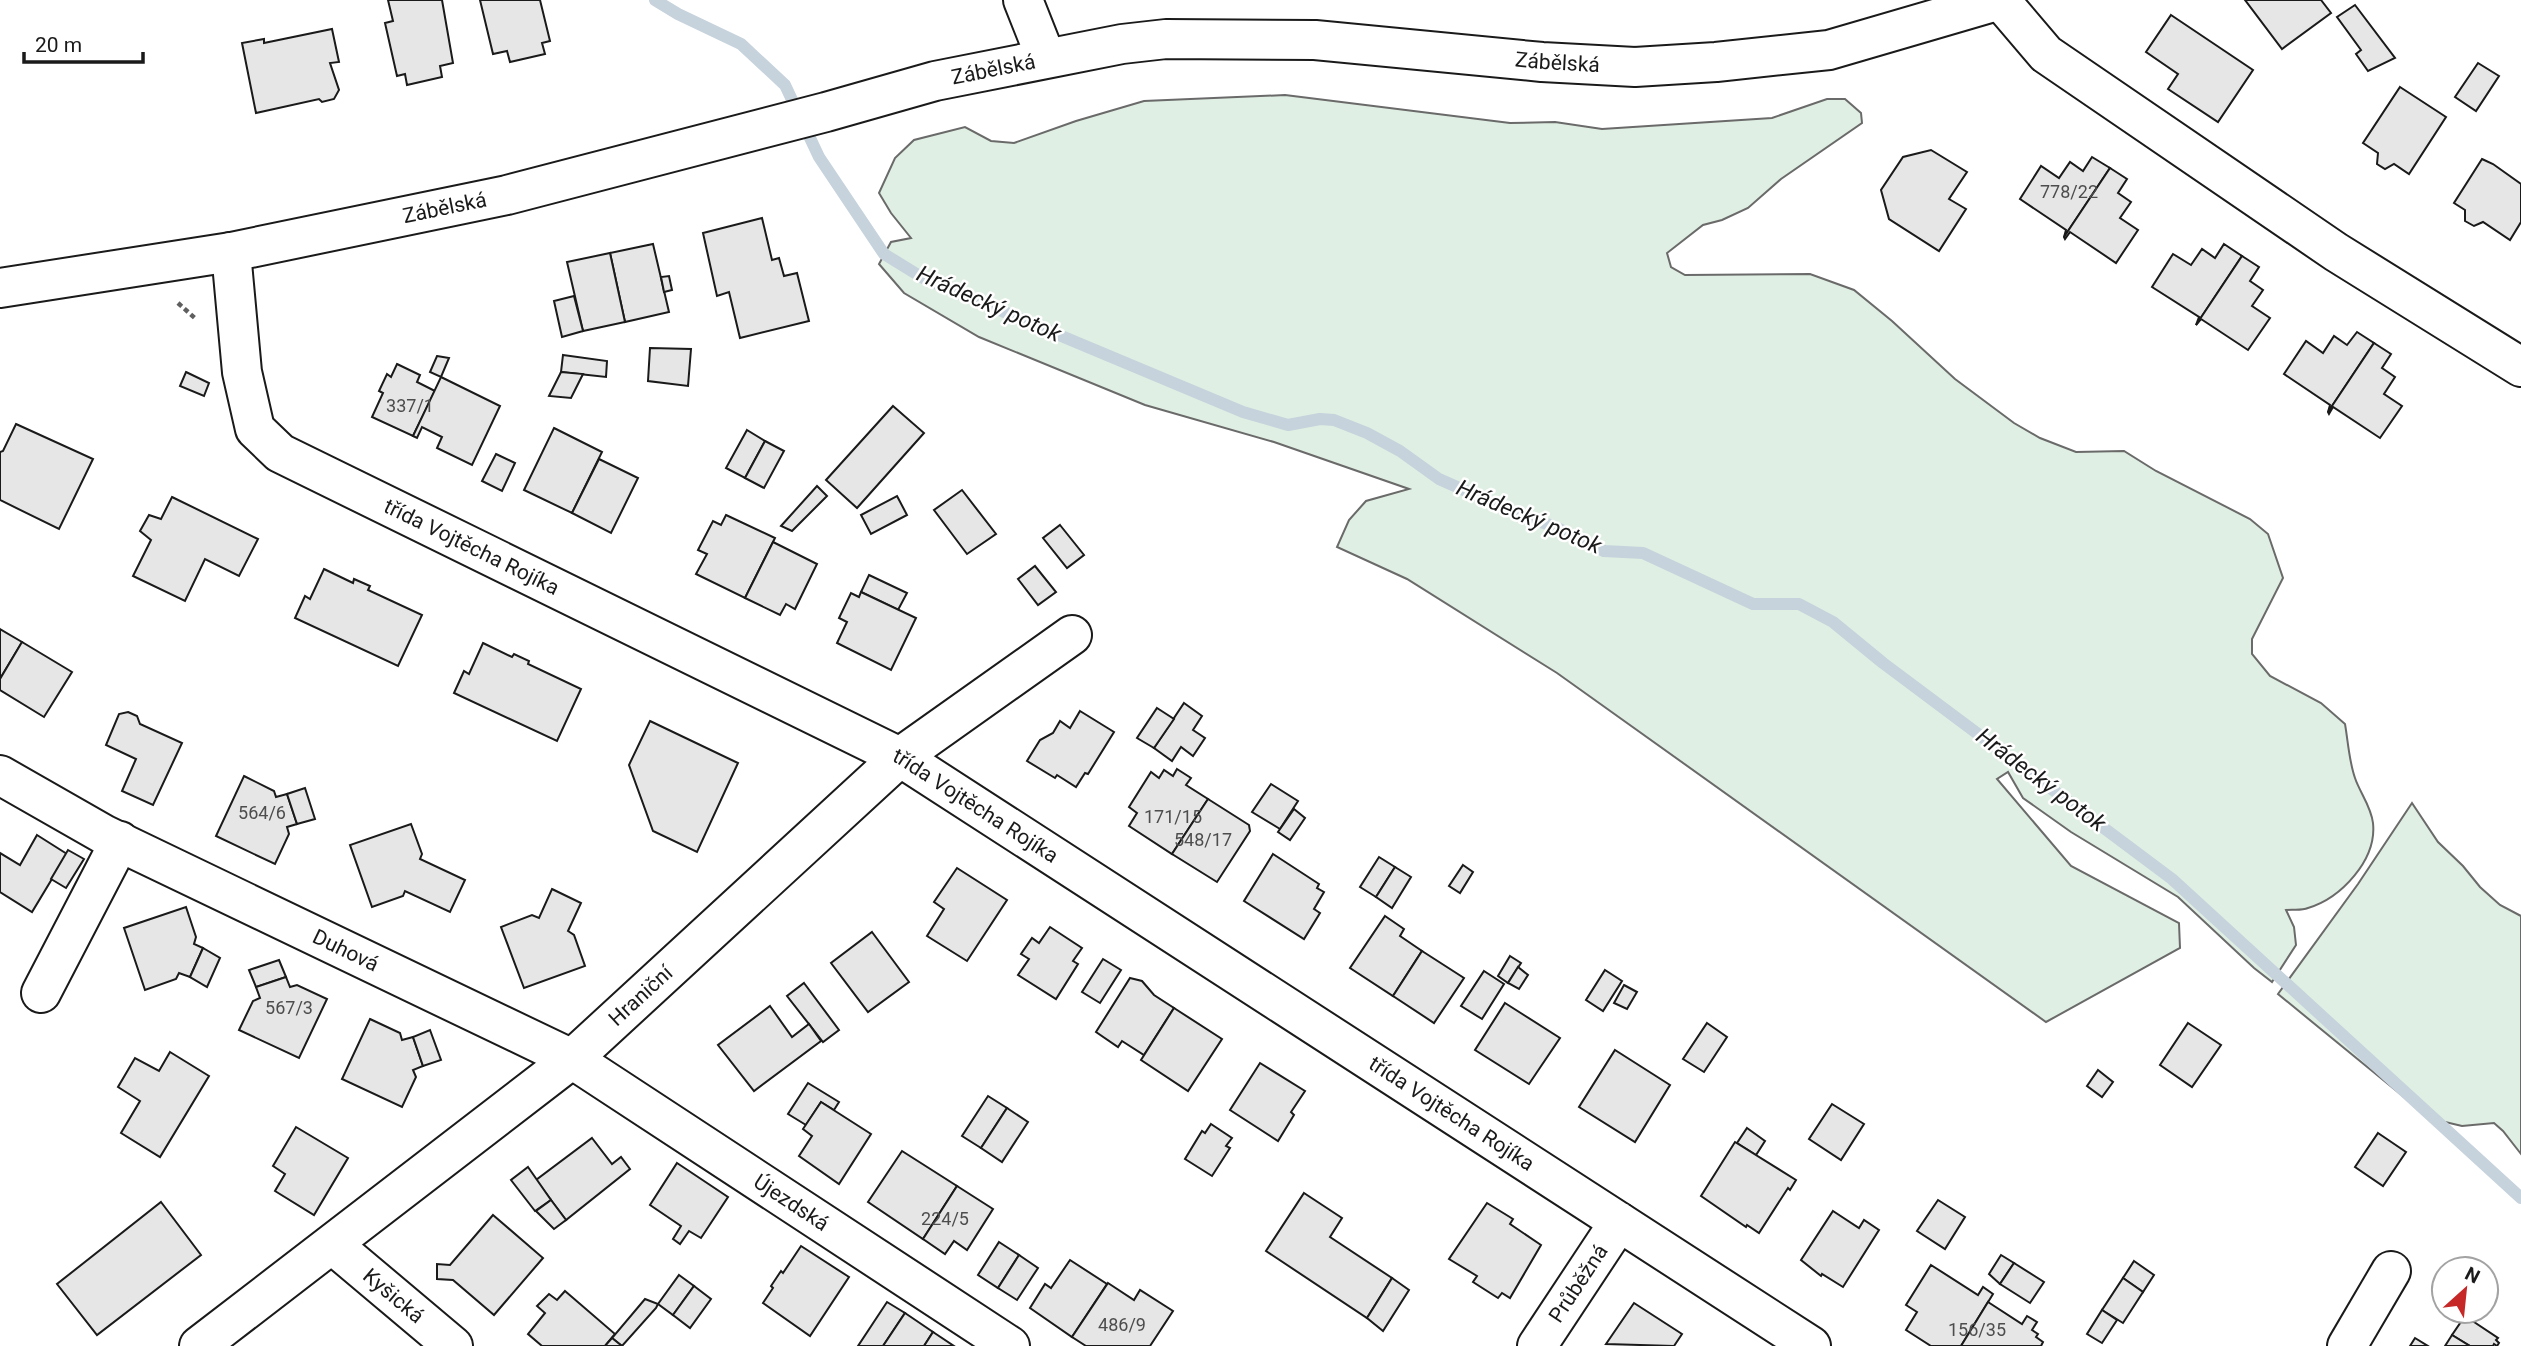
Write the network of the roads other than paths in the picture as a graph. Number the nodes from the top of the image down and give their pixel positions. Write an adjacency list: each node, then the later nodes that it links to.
1 (1023, 0): 3 (street)
2 (2000, 0): 3 (street, Zábělská); 6 (street)
3 (1046, 58): 4 (street, Zábělská)
4 (231, 252): 5 (street, Zábělská); 8 (street, třída Vojtěcha Rojíka)
5 (0, 288)
6 (2521, 367)
7 (1072, 635): 8 (street, Hraniční)
8 (900, 757): 12 (street, Hraniční); 13 (street, třída Vojtěcha Rojíka)
9 (0, 775): 10 (street, Duhová)
10 (120, 841): 11 (street); 12 (street, Duhová)
11 (41, 993)
12 (572, 1059): 14 (street, Hraniční); 18 (street, Újezdská)
13 (1619, 1222): 19 (street, Průběžná); 20 (street, třída Vojtěcha Rojíka)
14 (333, 1245): 16 (street, Hraniční); 17 (street, Kyšická)
15 (2391, 1272): 21 (street)
16 (199, 1346)
17 (453, 1346)
18 (1010, 1346)
19 (1537, 1346)
20 (1811, 1346)
21 (2347, 1346)

